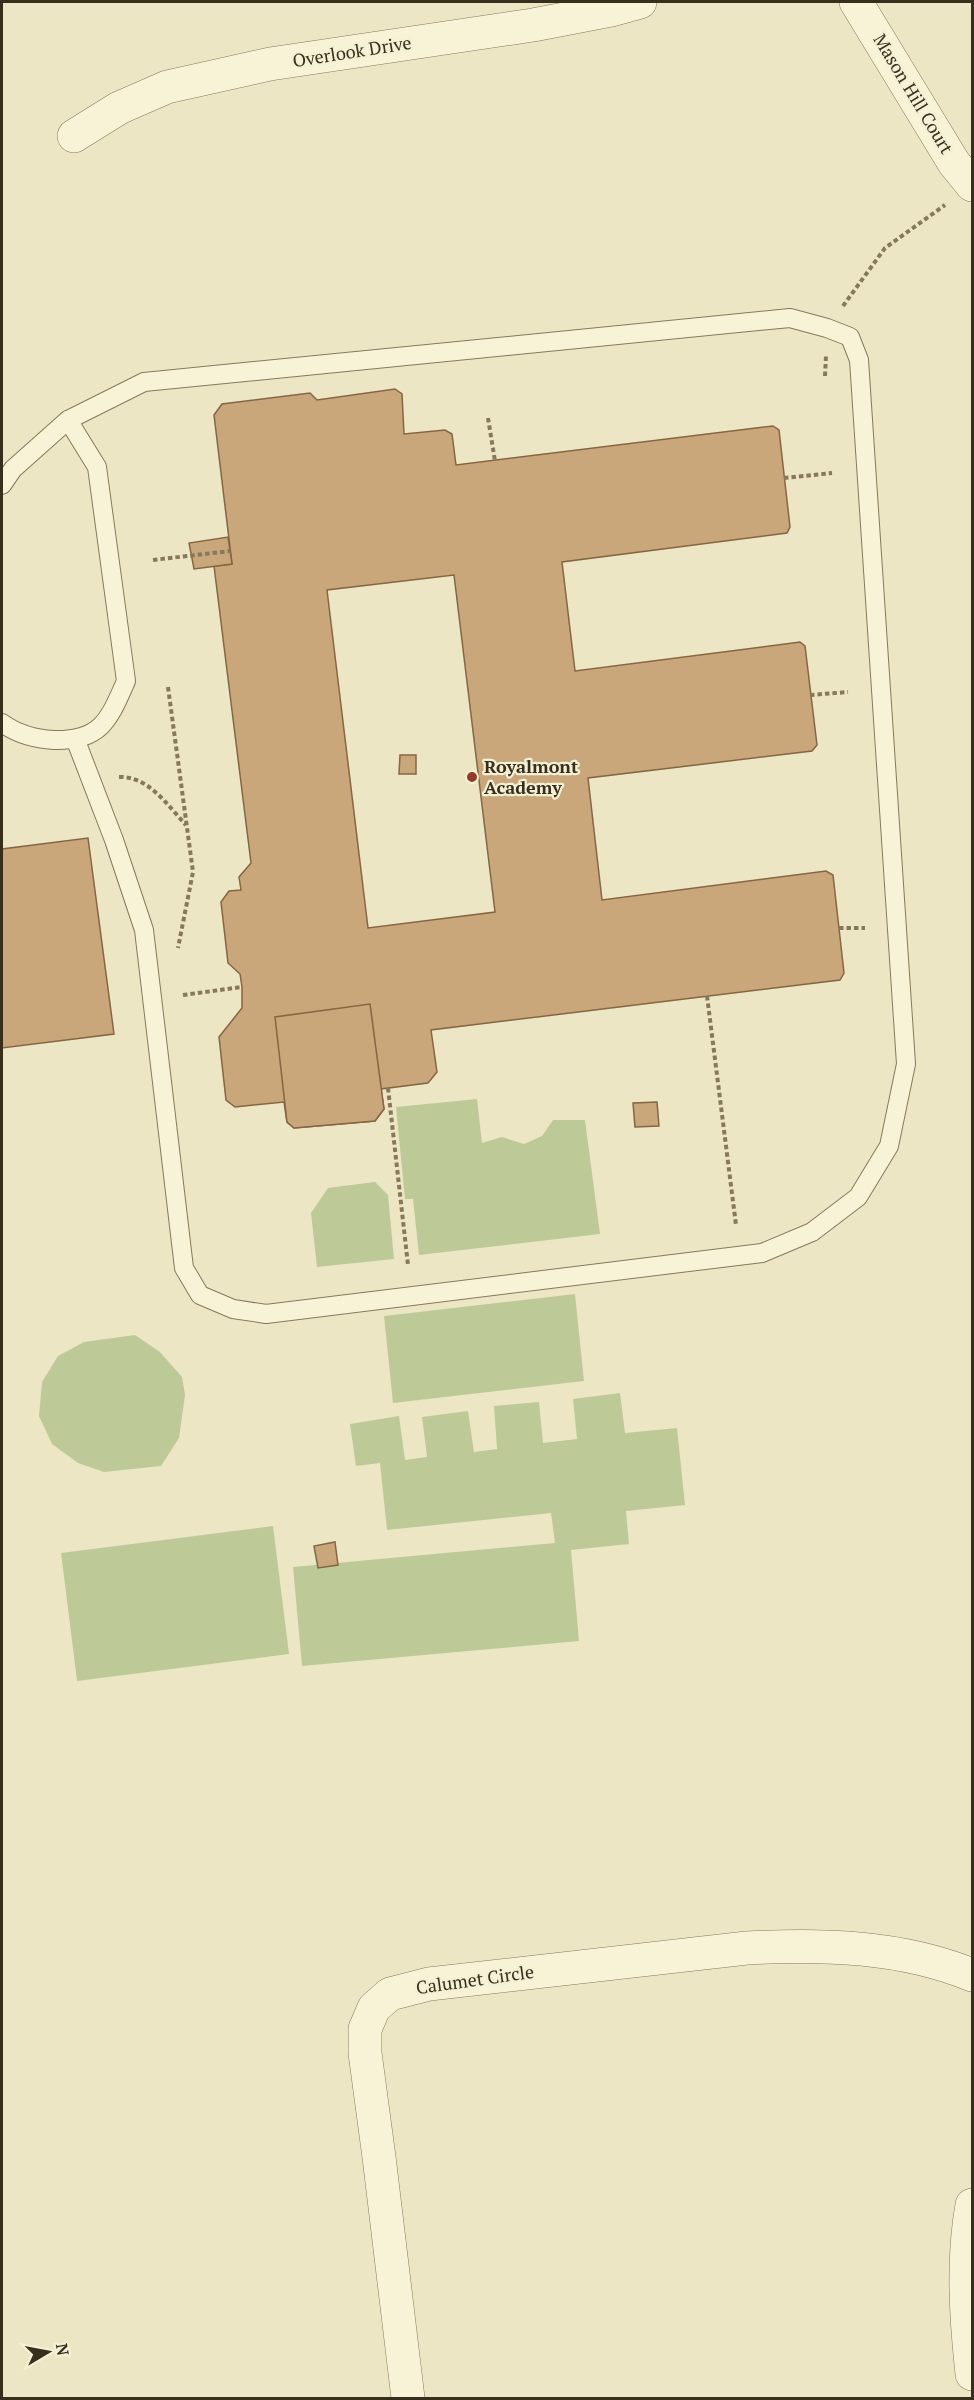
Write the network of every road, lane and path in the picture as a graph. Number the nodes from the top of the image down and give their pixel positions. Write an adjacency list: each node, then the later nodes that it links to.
1 (640, 2): 3 (street, Overlook Drive)
2 (856, 2): 4 (street, Mason Hill Court)
3 (74, 136)
4 (972, 185): 5 (path)
5 (827, 328): 7 (lane); 18 (lane)
6 (488, 418): 8 (path)
7 (68, 420): 11 (lane); 18 (lane)
8 (495, 461)
9 (832, 473): 10 (path)
10 (784, 478)
11 (2, 485)
12 (230, 550): 13 (path)
13 (153, 560)
14 (168, 687): 20 (path)
15 (848, 692): 16 (path)
16 (810, 695)
17 (2, 723): 18 (lane)
18 (76, 741)
19 (113, 777): 20 (path)
20 (186, 826): 23 (path)
21 (839, 928): 22 (path)
22 (865, 928)
23 (177, 948)
24 (242, 987): 25 (path)
25 (183, 995)
26 (707, 996): 28 (path)
27 (388, 1088): 29 (path)
28 (736, 1225)
29 (408, 1265)
30 (972, 1976): 33 (street, Calumet Circle)
31 (972, 2205): 32 (street)
32 (972, 2374)
33 (408, 2398)

